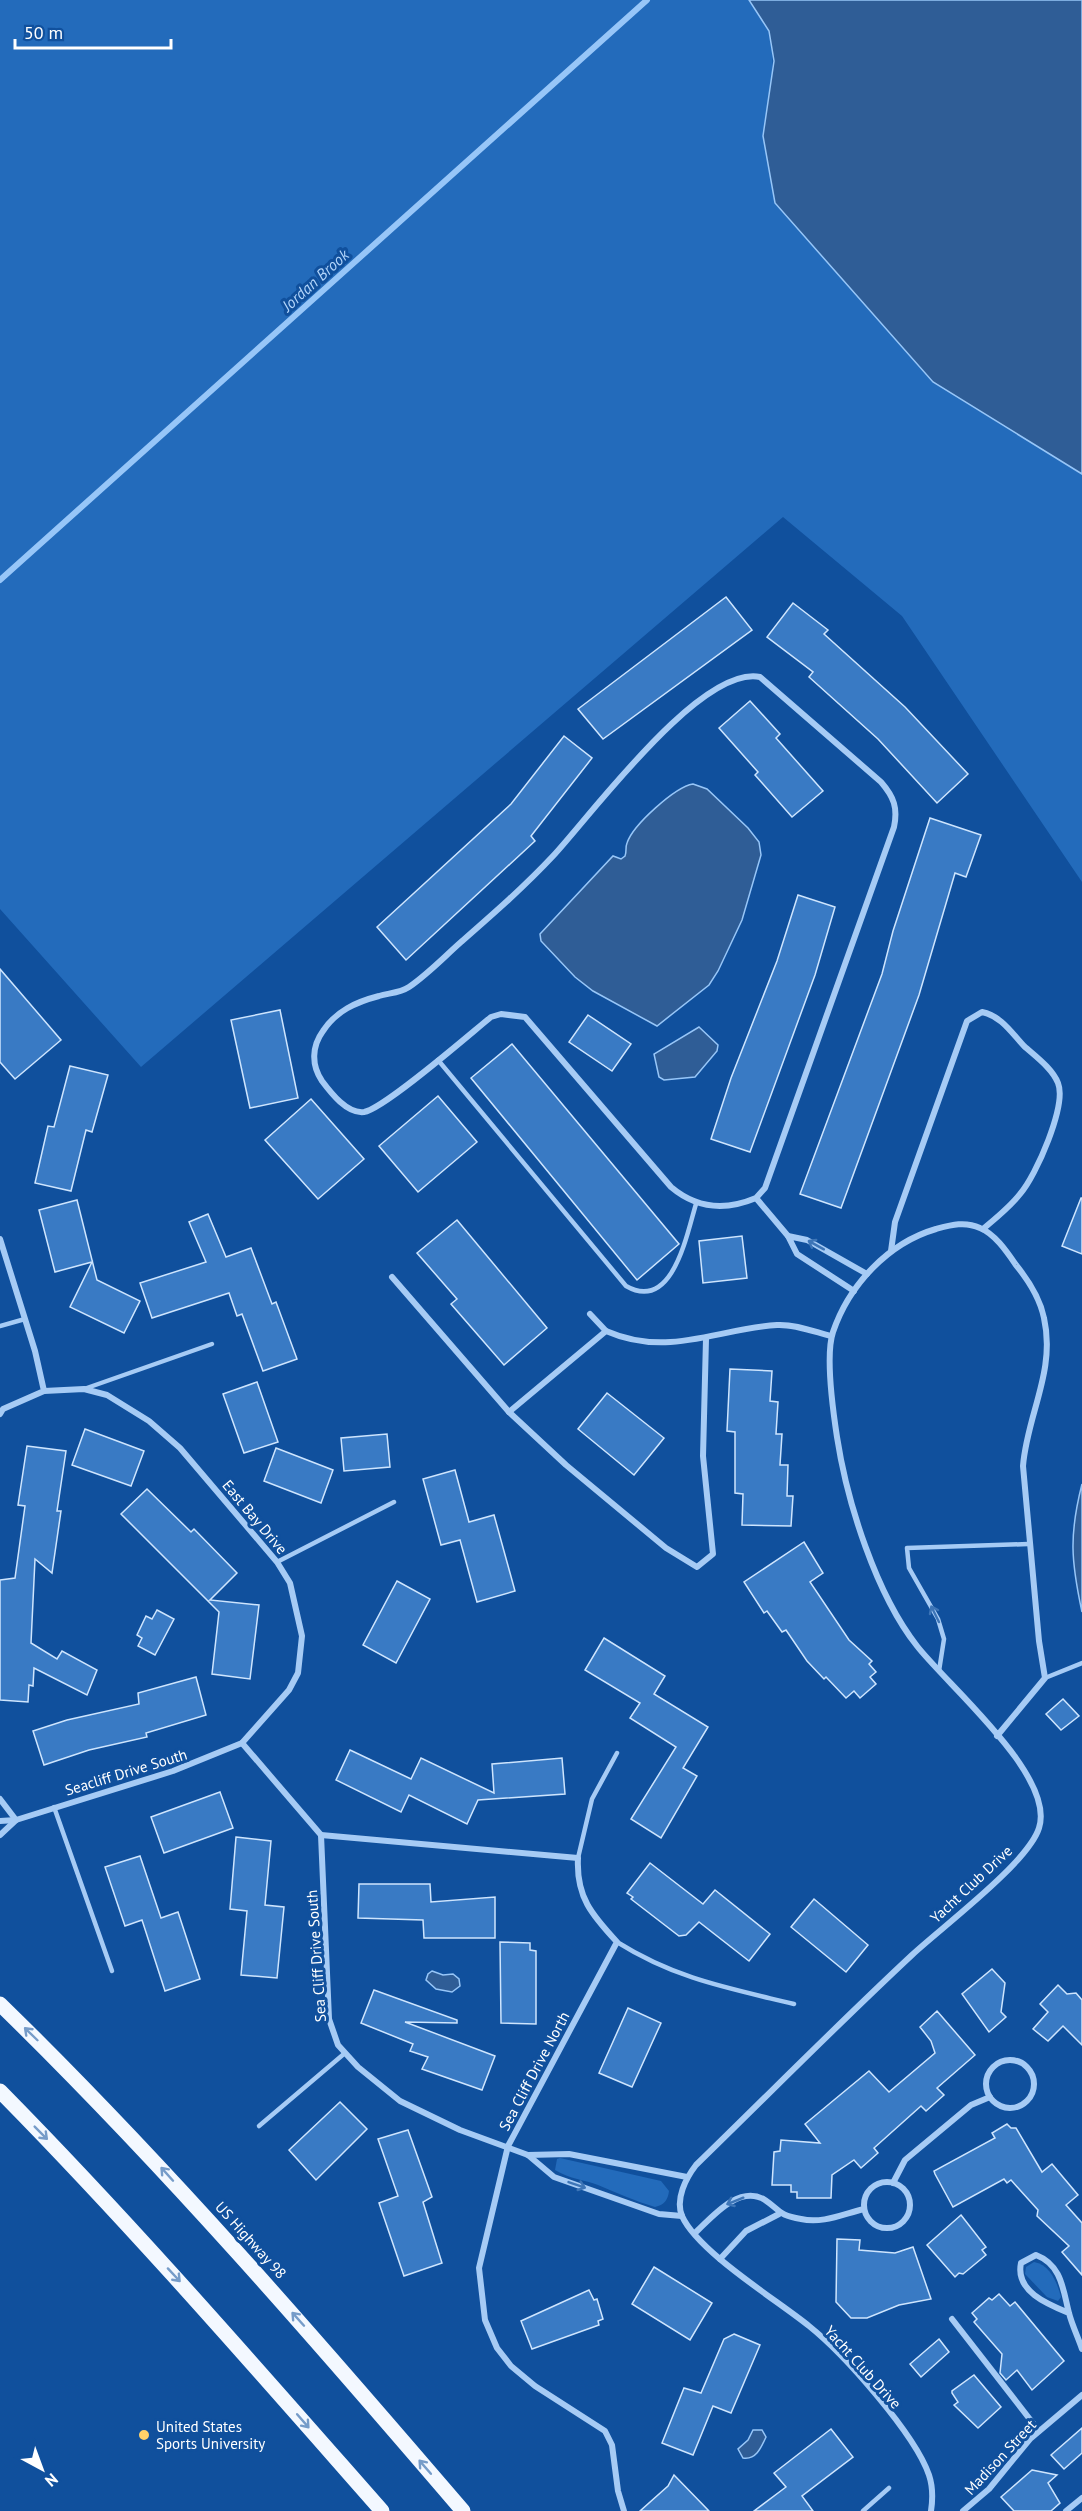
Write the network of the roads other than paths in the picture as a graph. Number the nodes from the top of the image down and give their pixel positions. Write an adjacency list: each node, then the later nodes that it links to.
1 (438, 1060): 2 (street); 3 (street); 3 (lane)
2 (756, 1198): 3 (street); 5 (street)
3 (696, 1204)
4 (983, 1229): 7 (street, Yacht Club Drive); 7 (street); 23 (street)
5 (788, 1236): 8 (street, one-way to 5); 10 (street)
6 (0, 1239): 12 (street)
7 (891, 1251): 8 (street, Yacht Club Drive)
8 (867, 1274): 10 (street, Yacht Club Drive)
9 (392, 1278): 20 (street)
10 (854, 1291): 15 (street, Yacht Club Drive)
11 (590, 1314): 14 (street)
12 (25, 1319): 13 (lane); 19 (street)
13 (0, 1326)
14 (606, 1331): 16 (street); 20 (street)
15 (831, 1336): 16 (street); 26 (street, Yacht Club Drive)
16 (706, 1339): 20 (street)
17 (212, 1344): 18 (lane)
18 (84, 1389): 19 (street, East Bay Drive); 24 (street, East Bay Drive)
19 (44, 1391): 21 (street, East Bay Drive)
20 (509, 1412)
21 (0, 1414)
22 (393, 1502): 24 (lane)
23 (1028, 1544): 26 (lane, one-way to 23); 27 (street)
24 (277, 1562): 29 (street, East Bay Drive)
25 (1082, 1663): 27 (lane)
26 (939, 1671): 28 (street, Yacht Club Drive)
27 (1045, 1678): 28 (street)
28 (997, 1736): 48 (street, Yacht Club Drive)
29 (242, 1743): 32 (street, Seacliff Drive South); 35 (street)
30 (616, 1753): 37 (lane)
31 (0, 1799): 33 (street)
32 (54, 1807): 33 (street, Seacliff Drive South); 39 (lane)
33 (15, 1820): 34 (street, Seacliff Drive South); 36 (street, Seacliff Drive South)
34 (0, 1821)
35 (321, 1834): 37 (street); 42 (street, Sea Cliff Drive South)
36 (0, 1835)
37 (578, 1858): 38 (street)
38 (617, 1942): 41 (lane); 46 (street, Sea Cliff Drive North)
39 (112, 1971)
40 (0, 2004): 64 (main road, US Highway 98, one-way to 40)
41 (794, 2004)
42 (345, 2053): 45 (lane); 46 (street, Sea Cliff Drive South)
43 (0, 2091): 63 (main road, one-way to 63)
44 (990, 2097): 44 (street); 49 (street)
45 (259, 2126)
46 (507, 2146): 47 (street, Sea Cliff Drive South); 65 (street, Sea Cliff Drive North)
47 (528, 2155): 48 (street); 52 (street, one-way to 52)
48 (687, 2177): 52 (street, Yacht Club Drive)
49 (893, 2183): 50 (street); 50 (street)
50 (864, 2209): 51 (street)
51 (779, 2214): 53 (street, one-way to 53); 54 (street)
52 (682, 2216): 53 (street, Yacht Club Drive)
53 (695, 2233): 54 (street, Yacht Club Drive)
54 (720, 2259): 67 (street, Yacht Club Drive)
55 (1069, 2313): 55 (street); 57 (street)
56 (951, 2319): 59 (street)
57 (1082, 2349)
58 (1082, 2395): 59 (street, Madison Street)
59 (1039, 2431): 62 (street, Madison Street)
60 (889, 2488): 66 (lane)
61 (1082, 2498): 68 (street)
62 (967, 2510)
63 (382, 2511)
64 (463, 2511)
65 (624, 2511)
66 (863, 2511)
67 (931, 2511)
68 (1066, 2511)

